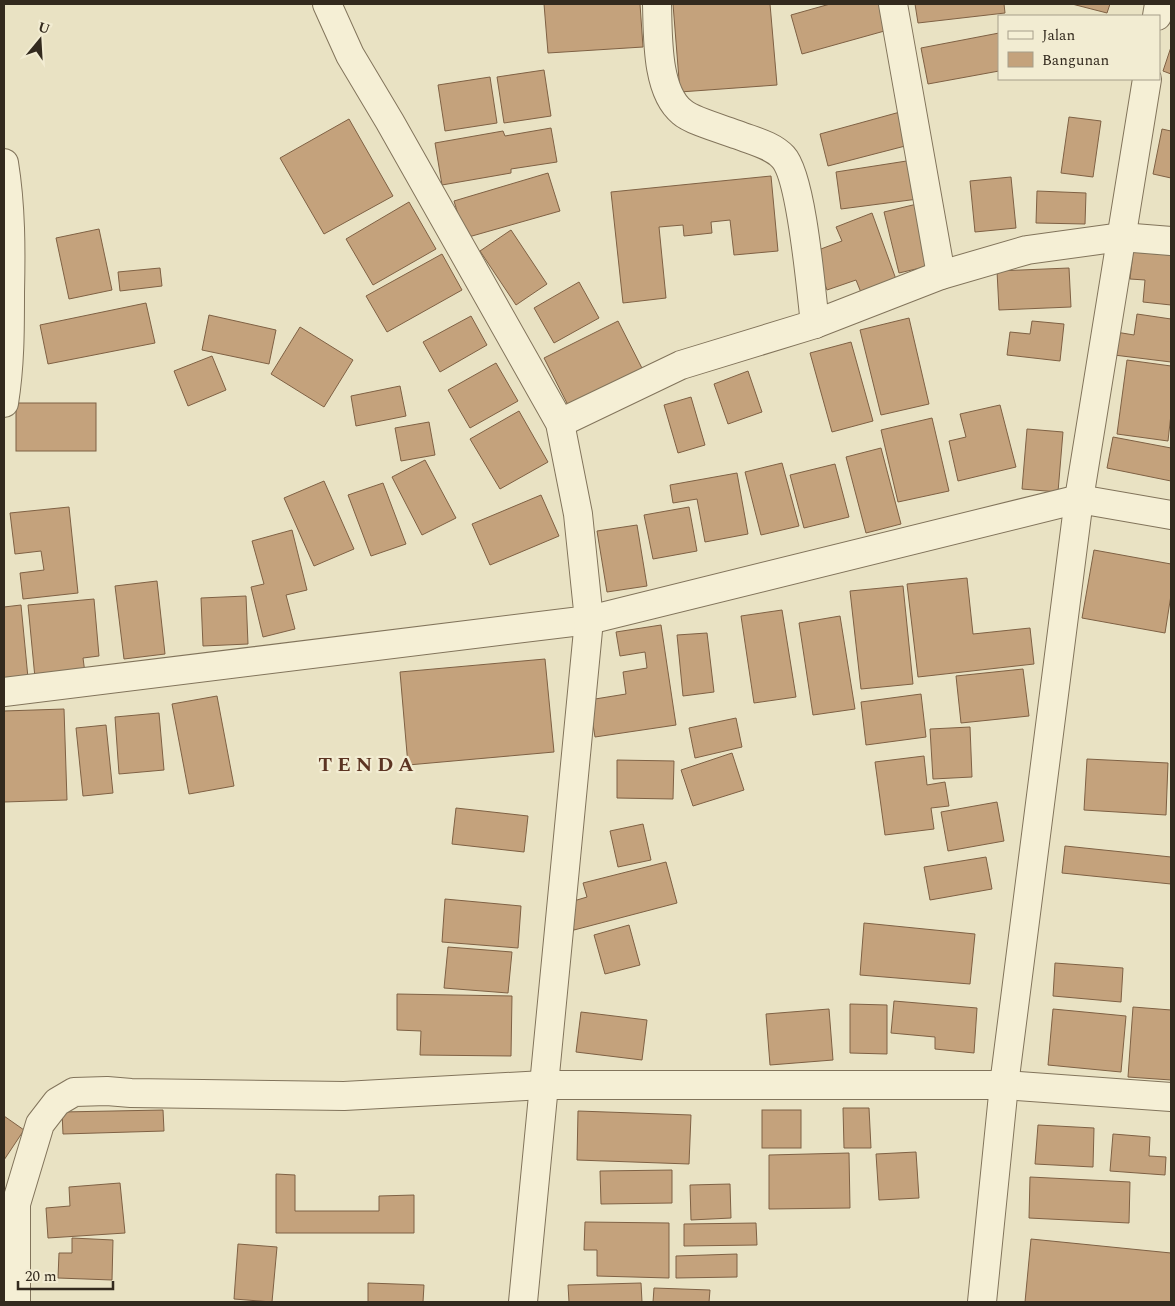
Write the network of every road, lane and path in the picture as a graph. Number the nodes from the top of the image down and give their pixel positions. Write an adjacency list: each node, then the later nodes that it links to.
1 (327, 4): 11 (street)
2 (657, 4): 9 (street)
3 (893, 4): 8 (street)
4 (1147, 80): 6 (street)
5 (4, 164): 10 (street)
6 (1121, 237): 7 (street); 8 (street); 12 (street)
7 (1171, 241)
8 (941, 275): 9 (street)
9 (815, 324): 11 (street)
10 (4, 403)
11 (560, 423): 14 (street)
12 (1079, 499): 13 (street); 14 (street); 17 (street)
13 (1171, 515)
14 (589, 620): 15 (street); 16 (street)
15 (4, 692)
16 (544, 1085): 17 (street); 19 (street); 21 (street)
17 (1004, 1085): 18 (street); 22 (street)
18 (1171, 1097)
19 (10, 1200): 20 (street)
20 (16, 1302)
21 (524, 1302)
22 (982, 1302)

